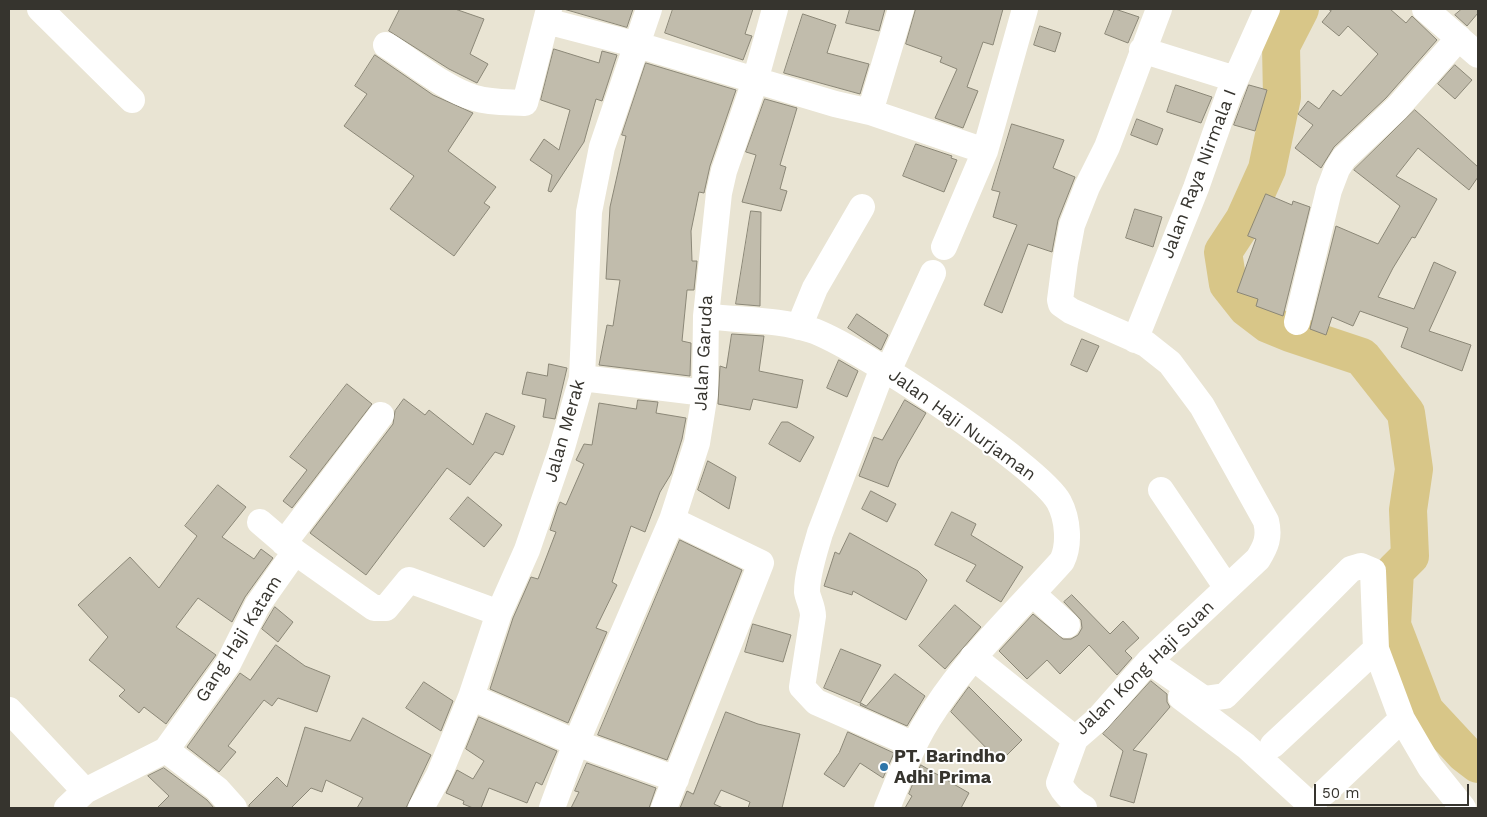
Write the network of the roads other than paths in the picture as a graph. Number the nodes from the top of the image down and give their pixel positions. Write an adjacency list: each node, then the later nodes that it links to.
1 (40, 9): 16 (street)
2 (649, 9): 11 (street, Jalan Merak)
3 (776, 9): 15 (street, Jalan Garuda)
4 (901, 9): 17 (street)
5 (1025, 9): 18 (street)
6 (1159, 9): 13 (street)
7 (1267, 9): 14 (street, Jalan Raya Nirmala I)
8 (1425, 9): 12 (street)
9 (547, 15): 10 (street); 11 (street)
10 (386, 45)
11 (638, 45): 15 (street); 27 (street, Jalan Merak)
12 (1469, 46): 23 (street)
13 (1142, 50): 14 (street); 25 (street)
14 (1235, 79): 25 (street, Jalan Raya Nirmala I)
15 (755, 81): 17 (street); 22 (street, Jalan Garuda)
16 (132, 100)
17 (870, 112): 18 (street)
18 (985, 151): 20 (street)
19 (862, 207): 24 (street)
20 (944, 247)
21 (933, 273): 26 (street)
22 (706, 316): 24 (street, Jalan Haji Nurjaman); 28 (street, Jalan Garuda)
23 (1297, 322)
24 (799, 327): 26 (street, Jalan Haji Nurjaman)
25 (1134, 340): 34 (street, Jalan Kong Haji Suan)
26 (885, 370): 35 (street, Jalan Haji Nurjaman); 46 (street)
27 (582, 378): 28 (street); 36 (street, Jalan Merak)
28 (705, 393): 31 (street, Jalan Garuda)
29 (381, 415): 33 (street, Gang Haji Katam)
30 (1161, 490): 34 (street)
31 (672, 520): 45 (street, Jalan Garuda); 49 (street)
32 (260, 522): 33 (street)
33 (289, 548): 36 (street); 48 (street, Gang Haji Katam)
34 (1227, 588): 40 (street, Jalan Kong Haji Suan)
35 (1033, 594): 37 (street); 39 (street, Jalan Haji Nurjaman)
36 (498, 613): 41 (street, Jalan Merak)
37 (1067, 625)
38 (1376, 649): 40 (street); 43 (street); 47 (street)
39 (974, 656): 44 (street, Jalan Kong Haji Suan); 46 (street, Jalan Haji Nurjaman)
40 (1145, 665): 44 (street, Jalan Kong Haji Suan); 51 (street)
41 (471, 697): 45 (street); 53 (street, Jalan Merak)
42 (9, 710): 50 (street)
43 (1402, 719): 51 (street); 58 (street)
44 (1075, 739): 57 (street)
45 (576, 743): 49 (street); 54 (street, Jalan Garuda)
46 (914, 745): 56 (street, Jalan Haji Nurjaman)
47 (1274, 745)
48 (166, 750): 50 (street); 52 (street)
49 (676, 779): 55 (street)
50 (76, 800)
51 (1320, 800)
52 (234, 808)
53 (421, 808)
54 (552, 808)
55 (664, 808)
56 (887, 808)
57 (1084, 808)
58 (1463, 808)

